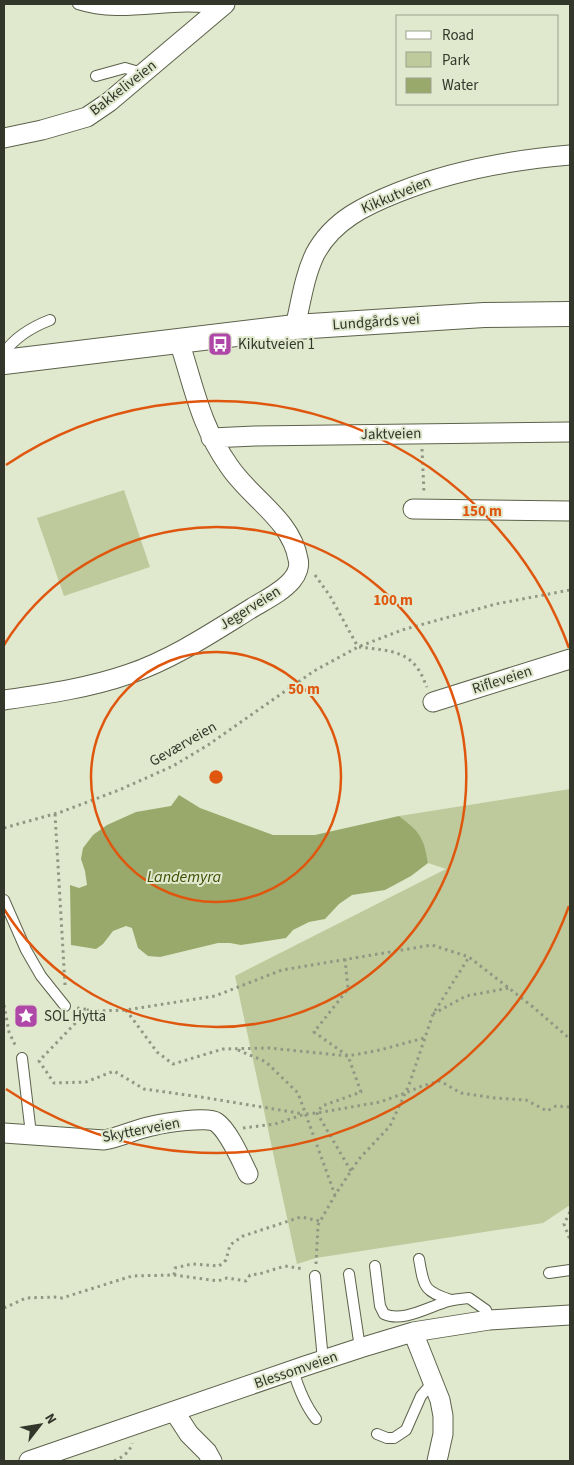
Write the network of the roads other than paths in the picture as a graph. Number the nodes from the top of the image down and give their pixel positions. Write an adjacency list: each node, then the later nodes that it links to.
1 (78, 4): 2 (lane)
2 (221, 6): 3 (street, Bakkeliveien)
3 (142, 73): 4 (lane); 5 (street, Bakkeliveien)
4 (96, 76)
5 (4, 138)
6 (570, 155): 9 (street, Kikkutveien)
7 (570, 314): 9 (street, Lundgårds vei)
8 (50, 320): 11 (lane)
9 (295, 327): 10 (street, Lundgårds vei)
10 (179, 341): 12 (street, Lundgårds vei); 14 (street)
11 (4, 353)
12 (4, 362)
13 (570, 432): 14 (street, Jaktveien)
14 (211, 438): 18 (street, Jegerveien)
15 (419, 509): 16 (street)
16 (570, 511)
17 (570, 659): 19 (street, Rifleveien)
18 (4, 700)
19 (433, 702)
20 (4, 900): 21 (lane)
21 (65, 1006)
22 (22, 1058): 24 (lane)
23 (4, 1133): 24 (street, Skytterveien)
24 (31, 1134): 25 (street, Skytterveien)
25 (248, 1174)
26 (419, 1259): 32 (lane)
27 (375, 1266): 32 (lane)
28 (570, 1270): 29 (lane)
29 (549, 1273)
30 (349, 1274): 36 (lane)
31 (315, 1276): 37 (lane)
32 (451, 1300): 34 (lane)
33 (570, 1315): 34 (street, Blessomveien)
34 (490, 1320): 35 (street, Blessomveien)
35 (413, 1332): 36 (street, Blessomveien); 39 (street)
36 (360, 1348): 37 (street, Blessomveien)
37 (323, 1360): 38 (street, Blessomveien)
38 (293, 1370): 40 (street, Blessomveien); 41 (lane)
39 (433, 1382): 42 (lane); 45 (street)
40 (174, 1411): 43 (street, Blessomveien); 44 (street)
41 (316, 1419)
42 (377, 1434)
43 (29, 1461)
44 (212, 1461)
45 (437, 1461)

